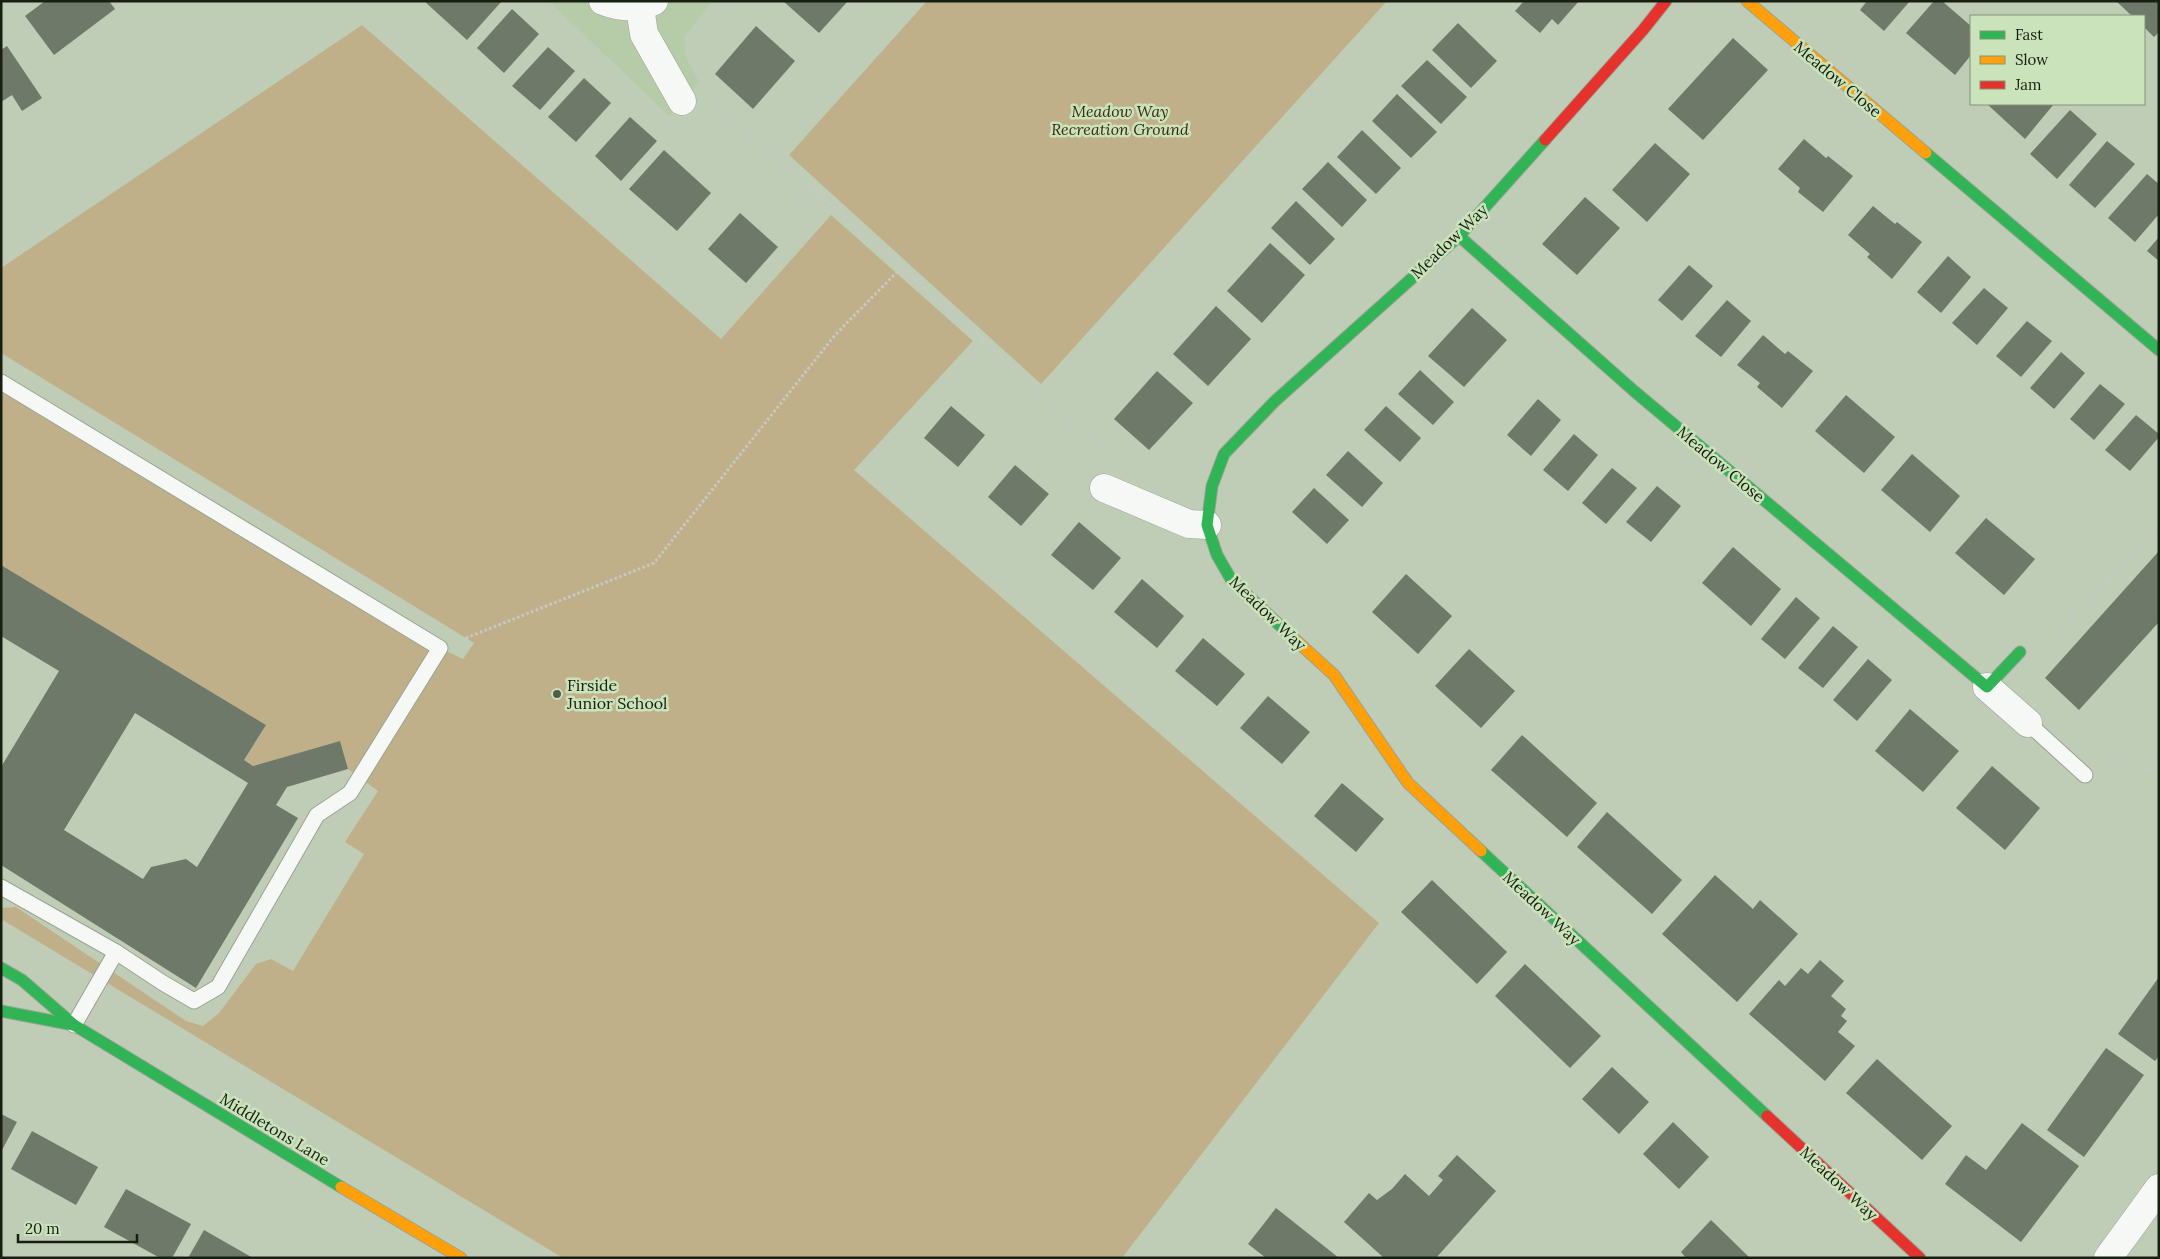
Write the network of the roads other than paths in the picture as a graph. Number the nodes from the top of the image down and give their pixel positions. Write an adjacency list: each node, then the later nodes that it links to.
1 (604, 1): 4 (street)
2 (1666, 1): 6 (street, Meadow Way)
3 (1747, 1): 7 (street, Meadow Close)
4 (647, 4): 5 (street)
5 (682, 101)
6 (1459, 236): 10 (street, Meadow Way); 12 (street, Meadow Close)
7 (2159, 350)
8 (1, 382): 16 (lane)
9 (1104, 488): 10 (street)
10 (1207, 525): 22 (street, Meadow Way)
11 (2020, 652): 12 (street)
12 (1987, 688): 13 (street, Meadow Close)
13 (2028, 723): 14 (lane)
14 (2085, 775)
15 (1, 887): 16 (lane)
16 (116, 952): 19 (lane)
17 (1, 968): 19 (street, Middletons Lane)
18 (1, 1011): 19 (street, Middletons Lane)
19 (74, 1025): 21 (street, Middletons Lane)
20 (2159, 1188): 23 (street)
21 (461, 1258)
22 (1920, 1258)
23 (2108, 1258)

